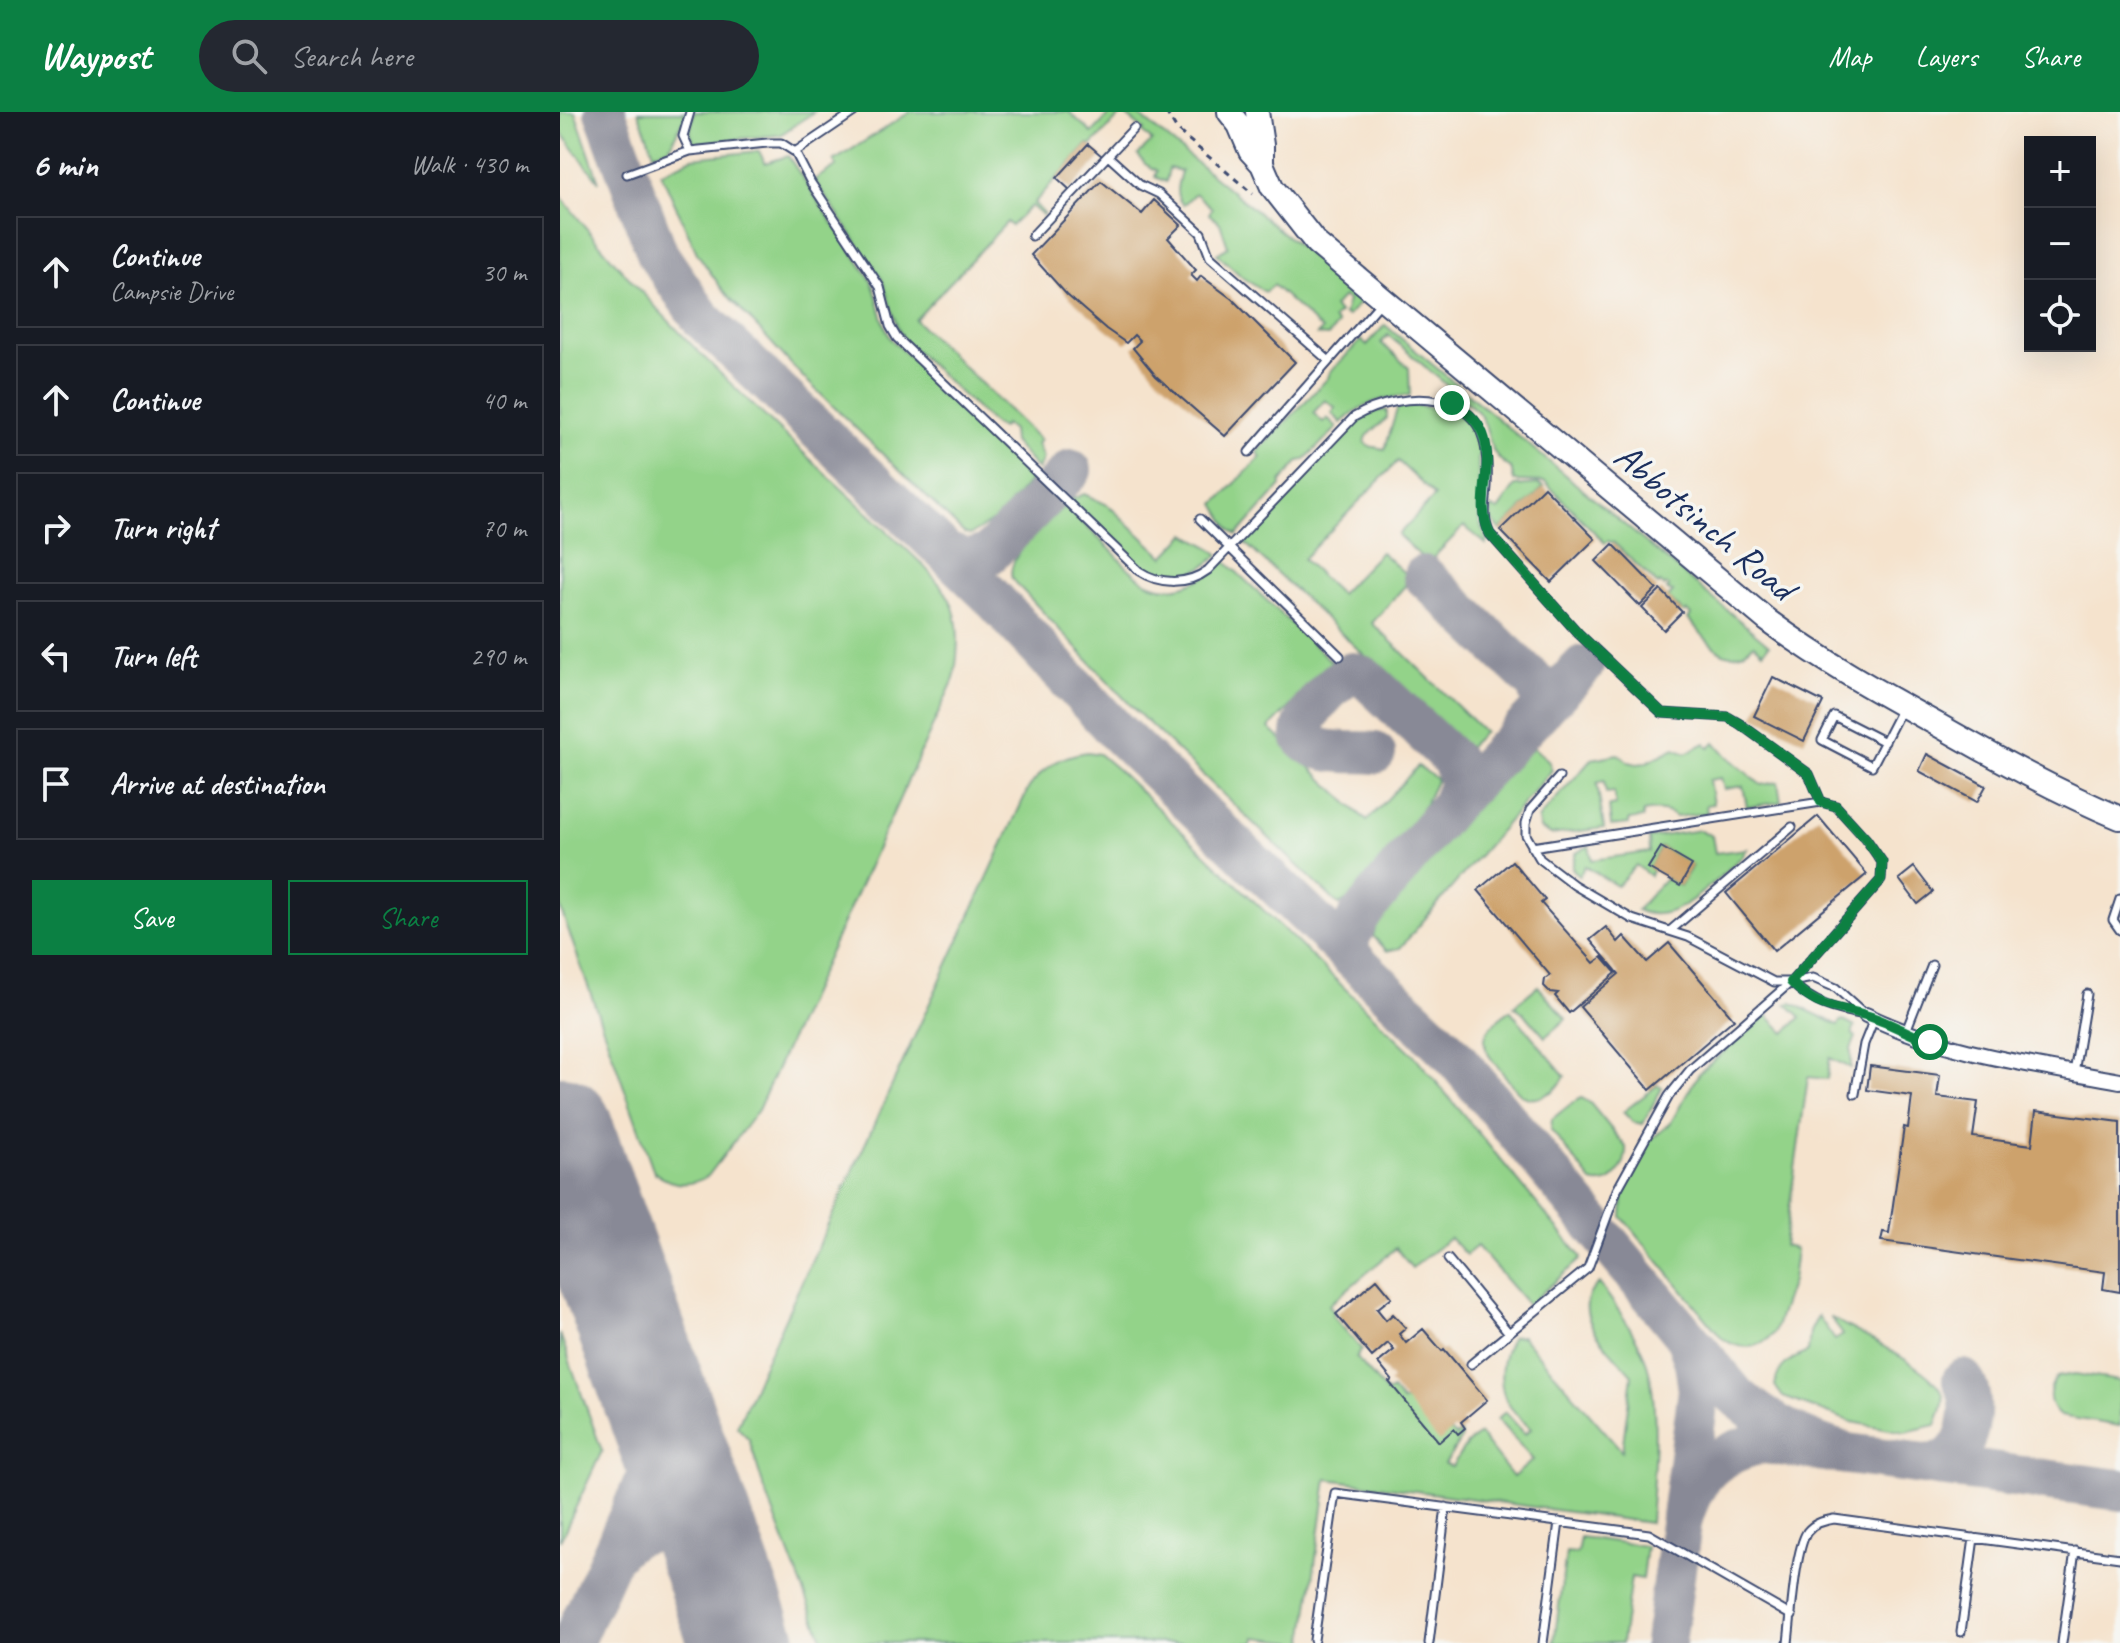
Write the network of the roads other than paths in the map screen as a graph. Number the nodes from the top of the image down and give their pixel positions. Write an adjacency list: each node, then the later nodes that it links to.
1 (690, 112): 6 (lane)
2 (854, 112): 7 (lane)
3 (1229, 112): 9 (street, Abbotsinch Road)
4 (1257, 112): 9 (street)
5 (1134, 128): 8 (lane)
6 (690, 151): 7 (lane); 10 (lane)
7 (795, 152): 16 (lane)
8 (1108, 156): 11 (lane); 13 (lane)
9 (1262, 164): 12 (street, Abbotsinch Road)
10 (627, 174)
11 (1032, 236)
12 (1384, 300): 13 (lane); 18 (street, Abbotsinch Road)
13 (1328, 360): 14 (lane)
14 (1249, 452)
15 (1200, 519): 16 (lane)
16 (1231, 547): 17 (lane); 21 (lane)
17 (1340, 656)
18 (1903, 706): 19 (lane); 22 (street, Abbotsinch Road)
19 (1885, 742): 19 (lane)
20 (1559, 777): 24 (lane)
21 (1821, 802): 24 (lane); 29 (lane)
22 (2120, 818)
23 (1792, 827): 26 (lane)
24 (1532, 847): 26 (lane)
25 (2120, 899): 27 (lane)
26 (1671, 930): 29 (lane)
27 (2120, 930)
28 (1932, 965): 32 (lane)
29 (1791, 982): 31 (lane); 31 (lane); 37 (lane)
30 (2087, 994): 33 (lane)
31 (1870, 1017): 32 (street); 35 (lane)
32 (1905, 1033): 33 (street)
33 (2074, 1073): 34 (street)
34 (2120, 1081)
35 (1855, 1094)
36 (1448, 1259): 37 (lane)
37 (1509, 1333): 38 (lane)
38 (1471, 1364)
39 (1446, 1507): 40 (lane); 46 (lane); 47 (lane)
40 (1559, 1522): 44 (lane); 48 (lane)
41 (1974, 1538): 42 (lane); 44 (lane); 45 (lane)
42 (2075, 1551): 43 (lane); 50 (lane)
43 (2120, 1558)
44 (1792, 1616): 49 (lane)
45 (1961, 1632)
46 (1314, 1640)
47 (1429, 1643)
48 (1543, 1643)
49 (1788, 1643)
50 (2062, 1643)

